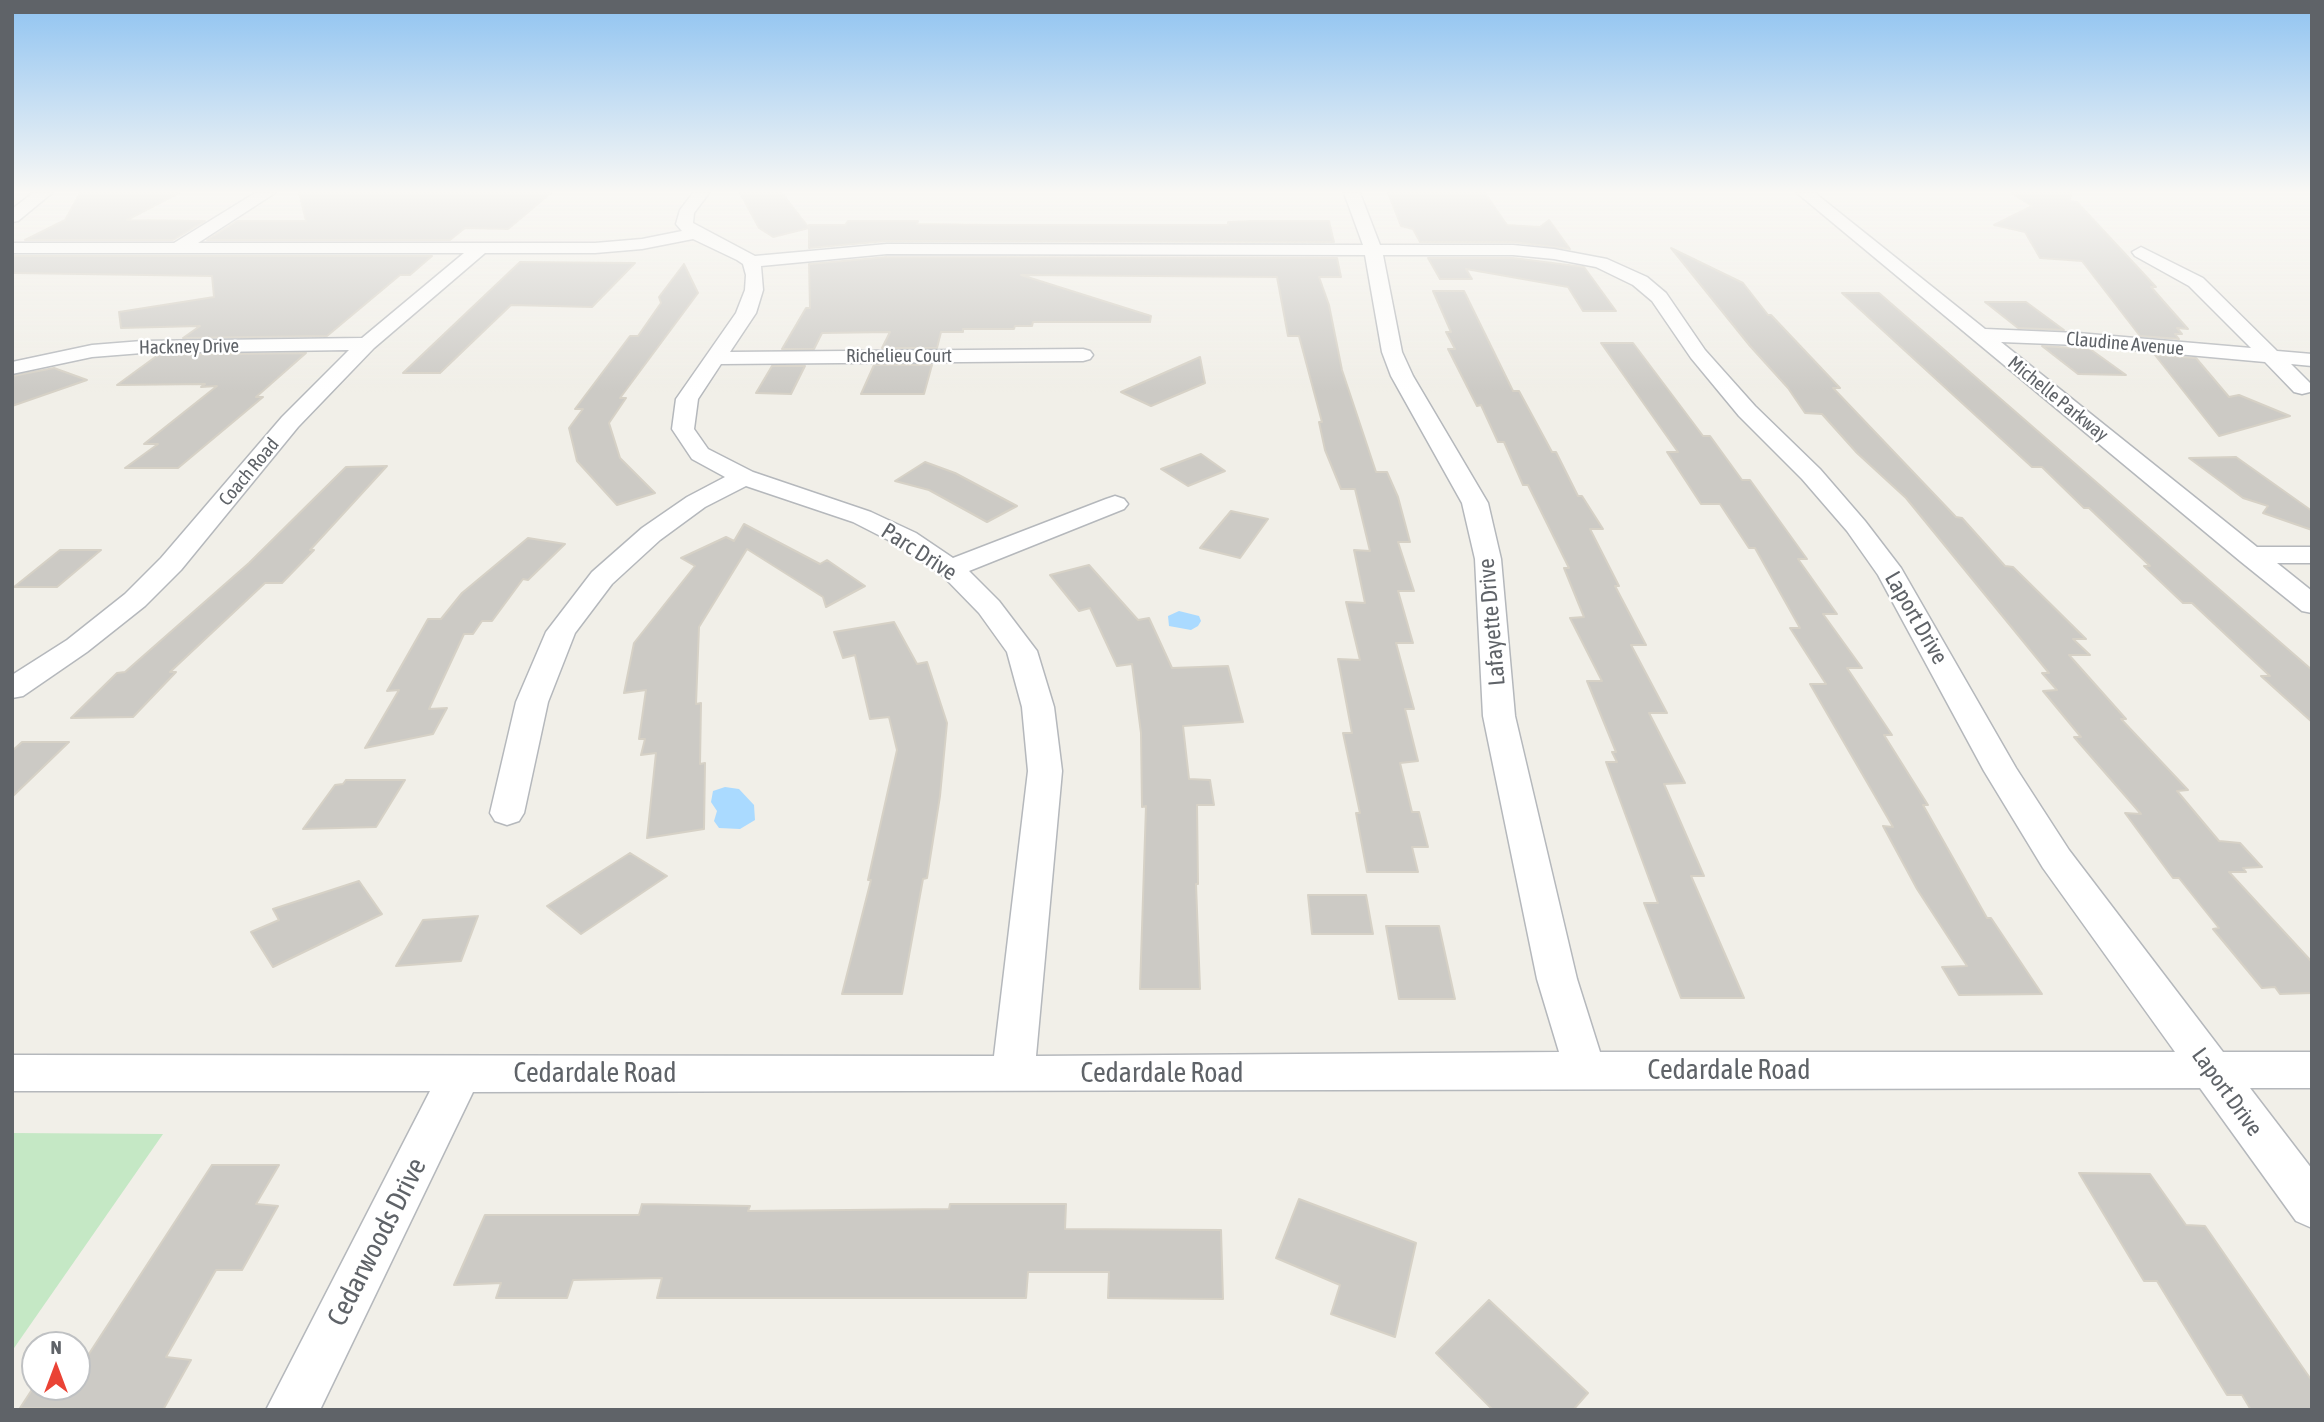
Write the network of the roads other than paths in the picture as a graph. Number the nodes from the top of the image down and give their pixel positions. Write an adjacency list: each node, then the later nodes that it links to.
1 (468, 259): 10 (street, Coach Road)
2 (747, 259): 8 (street)
3 (773, 259): 8 (street, Laport Drive)
4 (1375, 259): 25 (street, Lafayette Drive)
5 (1579, 259): 26 (street, Laport Drive)
6 (1887, 259): 9 (street, Michelle Parkway)
7 (2154, 259): 12 (street)
8 (751, 262): 13 (street, Parc Drive)
9 (1980, 335): 12 (street, Claudine Avenue); 19 (street, Michelle Parkway)
10 (367, 344): 15 (street, Hackney Drive); 23 (street, Coach Road)
11 (1083, 355): 13 (street, Richelieu Court)
12 (2270, 356): 14 (street, Claudine Avenue); 16 (street)
13 (715, 358): 17 (street, Parc Drive)
14 (2312, 360)
15 (12, 368)
16 (2302, 387)
17 (744, 477): 21 (street, Parc Drive); 24 (street)
18 (1115, 504): 21 (street)
19 (2249, 555): 20 (street); 22 (street, Michelle Parkway)
20 (2312, 555)
21 (951, 568): 30 (street, Parc Drive)
22 (2312, 606)
23 (12, 689)
24 (507, 814)
25 (1585, 1069): 26 (street, Cedardale Road); 30 (street, Cedardale Road)
26 (2211, 1070): 27 (street, Cedardale Road); 31 (street, Laport Drive)
27 (2312, 1070)
28 (12, 1073): 29 (street, Cedardale Road)
29 (461, 1073): 30 (street, Cedardale Road); 32 (street, Cedarwoods Drive)
30 (1013, 1074)
31 (2312, 1206)
32 (292, 1410)

